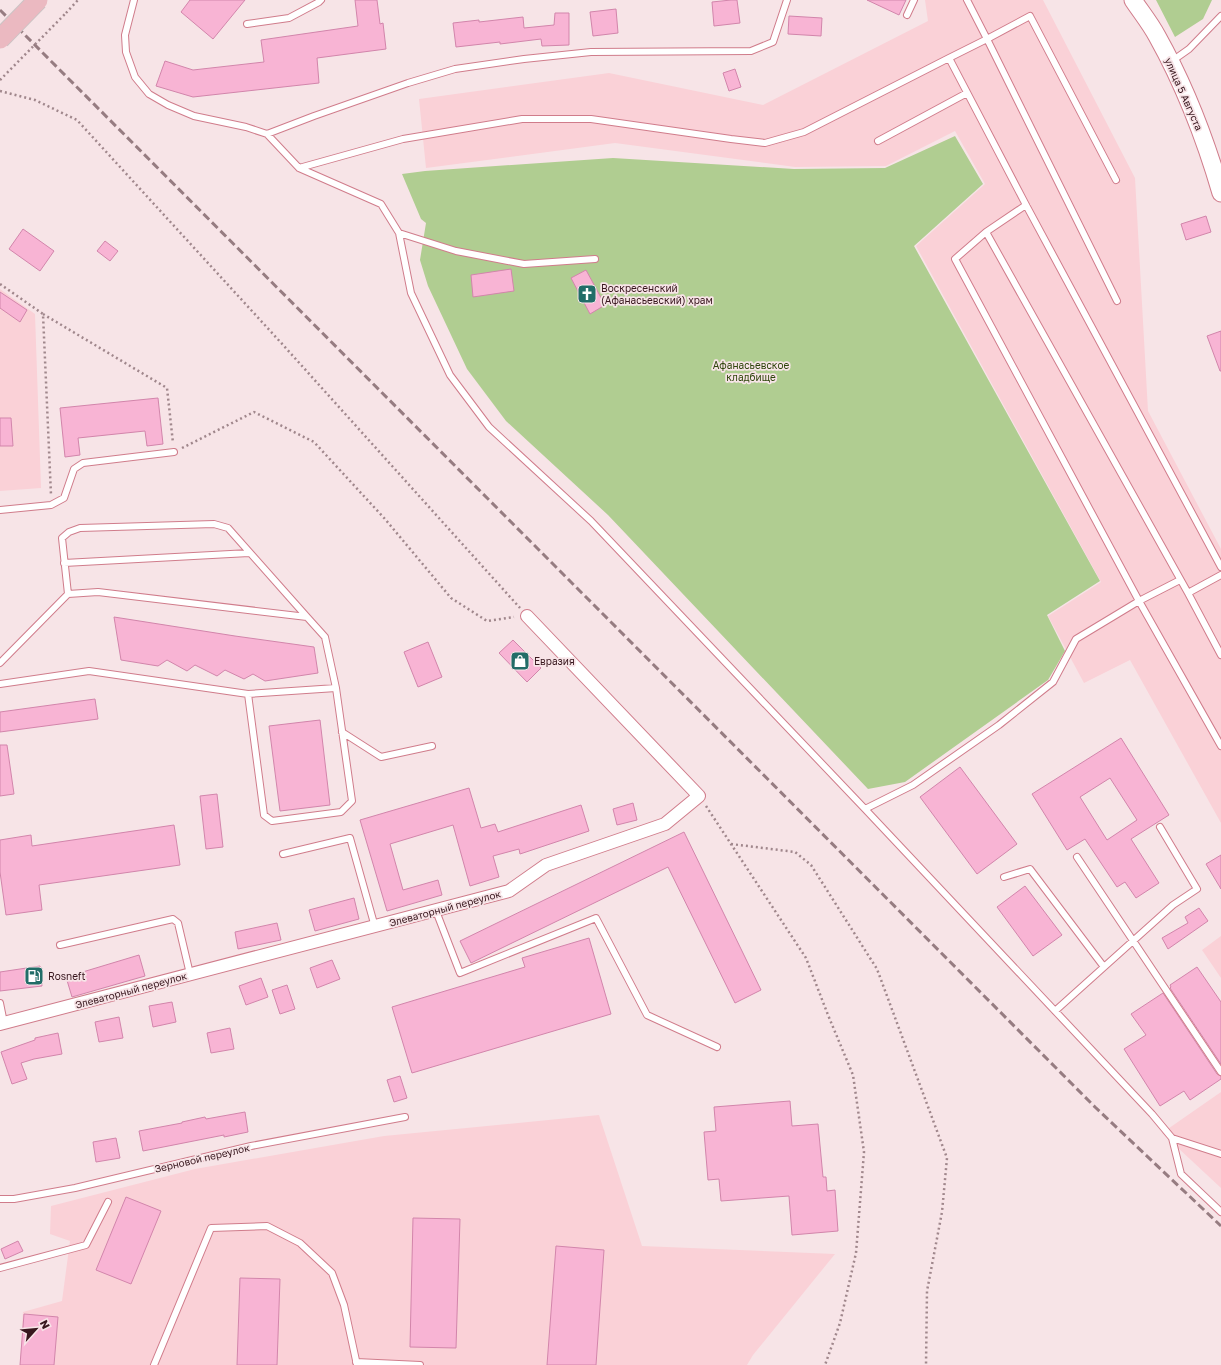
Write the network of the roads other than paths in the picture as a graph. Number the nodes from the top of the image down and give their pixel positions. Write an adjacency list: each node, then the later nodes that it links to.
1 (38, 0): 11 (main road, bridge)
2 (134, 0): 16 (lane)
3 (321, 0): 10 (lane)
4 (787, 0): 16 (lane)
5 (914, 0): 8 (lane)
6 (967, 0): 12 (lane)
7 (1133, 0): 14 (main road, улица 5 Августа)
8 (907, 15)
9 (1221, 16): 14 (lane)
10 (247, 24)
11 (0, 39)
12 (987, 39): 13 (lane); 19 (lane); 25 (lane)
13 (949, 58): 15 (lane); 18 (lane)
14 (1171, 62): 20 (main road, улица 5 Августа)
15 (967, 93): 17 (lane); 21 (lane)
16 (268, 134): 18 (lane)
17 (878, 142)
18 (299, 168): 23 (lane)
19 (1116, 180)
20 (1221, 194)
21 (1026, 205): 22 (lane); 30 (lane)
22 (986, 232): 32 (lane); 35 (lane)
23 (399, 233): 24 (lane); 46 (lane)
24 (595, 259)
25 (1117, 301)
26 (174, 452): 27 (lane)
27 (0, 510)
28 (249, 553): 29 (lane); 29 (lane); 37 (lane)
29 (64, 563): 34 (lane)
30 (1221, 567)
31 (1221, 575): 33 (lane)
32 (1180, 580): 33 (lane); 35 (lane)
33 (1188, 593): 38 (lane)
34 (68, 594): 37 (lane); 39 (lane)
35 (1139, 601): 45 (lane); 46 (lane)
36 (527, 616): 51 (street, Элеваторный переулок)
37 (307, 617): 41 (lane)
38 (1221, 655)
39 (0, 663)
40 (0, 684): 42 (lane)
41 (336, 688): 42 (lane); 43 (lane)
42 (248, 694): 43 (lane)
43 (342, 732): 44 (lane)
44 (432, 746)
45 (1221, 746)
46 (866, 809): 58 (lane)
47 (1160, 827): 53 (lane)
48 (282, 854): 52 (lane)
49 (1077, 857): 53 (lane)
50 (1004, 877): 55 (lane)
51 (436, 911): 52 (street, Элеваторный переулок); 60 (lane)
52 (375, 926): 56 (street, Элеваторный переулок)
53 (1133, 942): 55 (lane); 61 (lane)
54 (60, 945): 56 (lane)
55 (1104, 967): 58 (lane)
56 (190, 974): 59 (street, Элеваторный переулок)
57 (0, 1004): 59 (lane)
58 (1055, 1011): 63 (lane)
59 (2, 1024)
60 (717, 1047)
61 (1221, 1072)
62 (405, 1117): 65 (lane, Зерновой переулок)
63 (1172, 1138): 64 (lane); 67 (lane)
64 (1221, 1154)
65 (0, 1199)
66 (108, 1202): 68 (lane)
67 (1221, 1212)
68 (0, 1268)
69 (356, 1363): 70 (lane); 71 (lane)
70 (154, 1365)
71 (420, 1365)

